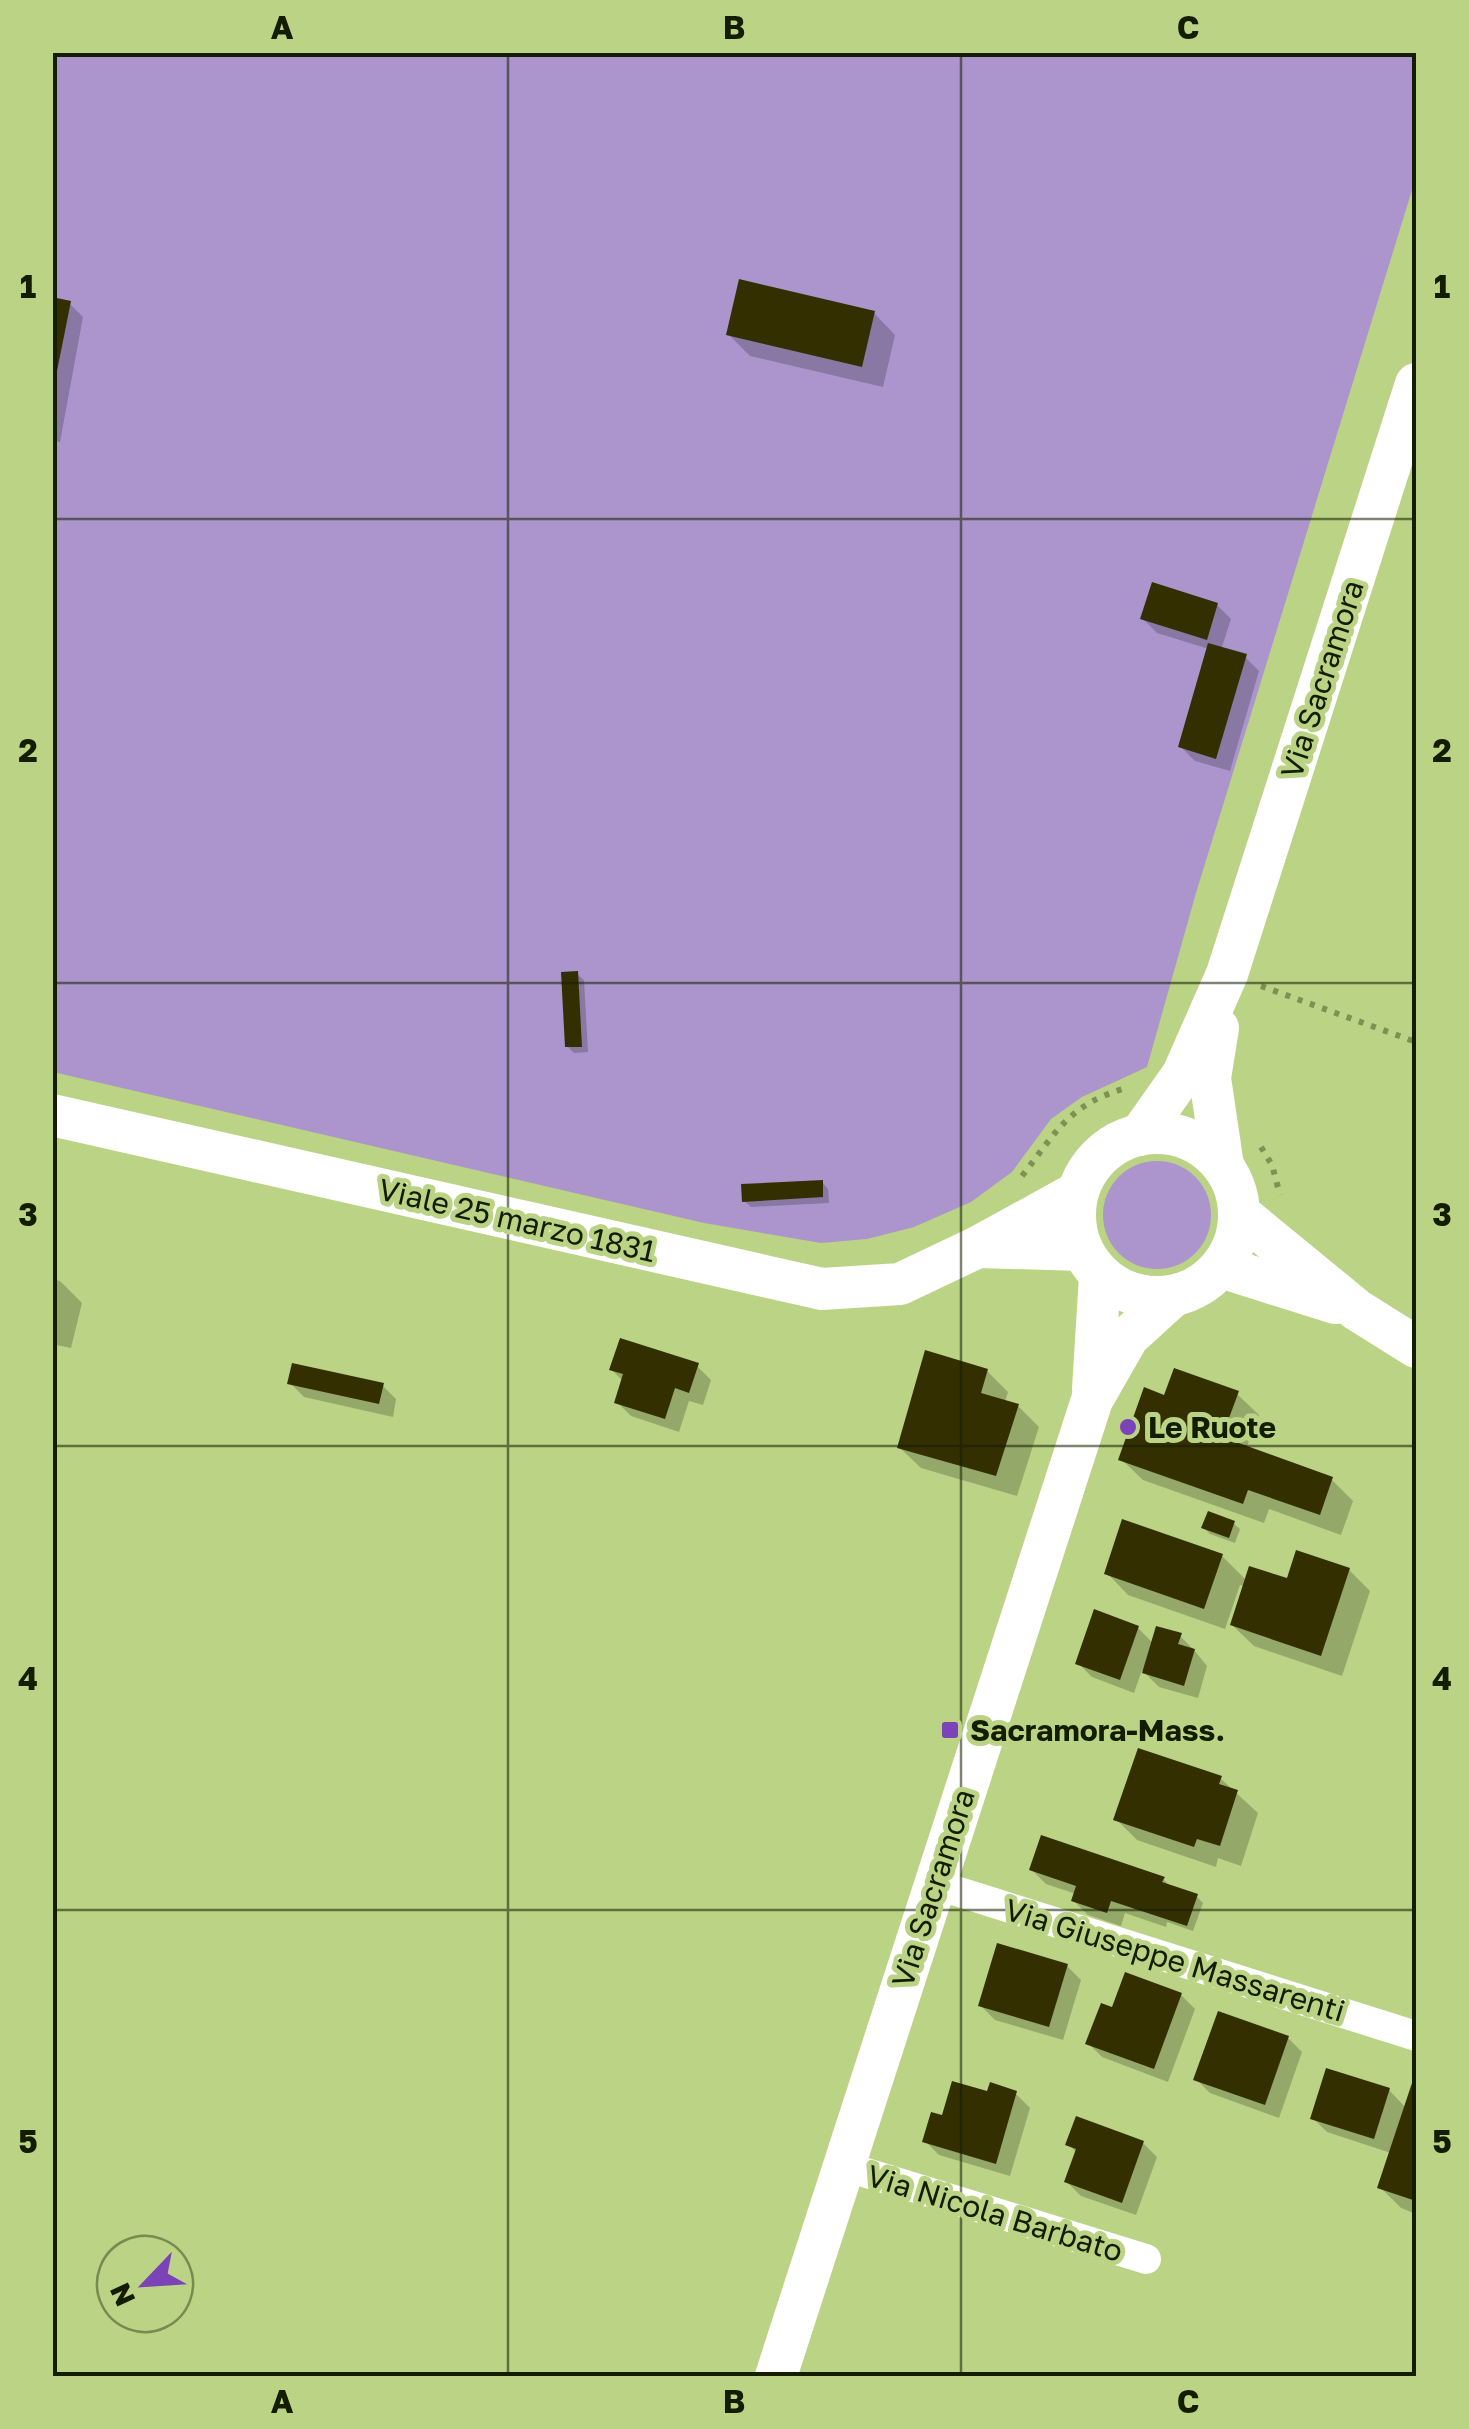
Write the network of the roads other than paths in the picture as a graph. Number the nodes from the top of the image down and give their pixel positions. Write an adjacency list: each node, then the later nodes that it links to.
1 (1416, 384): 2 (street, Via Sacramora)
2 (1227, 974): 4 (street, Via Sacramora); 5 (street, Via Sacramora)
3 (52, 1116): 8 (street, Viale 25 marzo 1831)
4 (1140, 1135): 5 (street); 6 (street)
5 (1224, 1166): 7 (street)
6 (1078, 1192): 8 (street, Viale 25 marzo 1831); 9 (street)
7 (1240, 1214): 10 (street); 12 (street)
8 (978, 1248): 9 (street, Viale 25 marzo 1831)
9 (1091, 1263): 11 (street); 14 (street, Via Sacramora)
10 (1222, 1267): 11 (street); 12 (street)
11 (1174, 1296): 14 (street, Via Sacramora)
12 (1357, 1310): 13 (street)
13 (1416, 1346)
14 (1092, 1400): 15 (street, Via Sacramora)
15 (934, 1884): 16 (street, Via Giuseppe Massarenti); 17 (street, Via Sacramora)
16 (1416, 2036)
17 (844, 2166): 18 (street, Via Nicola Barbato); 19 (street, Via Sacramora)
18 (1146, 2260)
19 (776, 2376)

